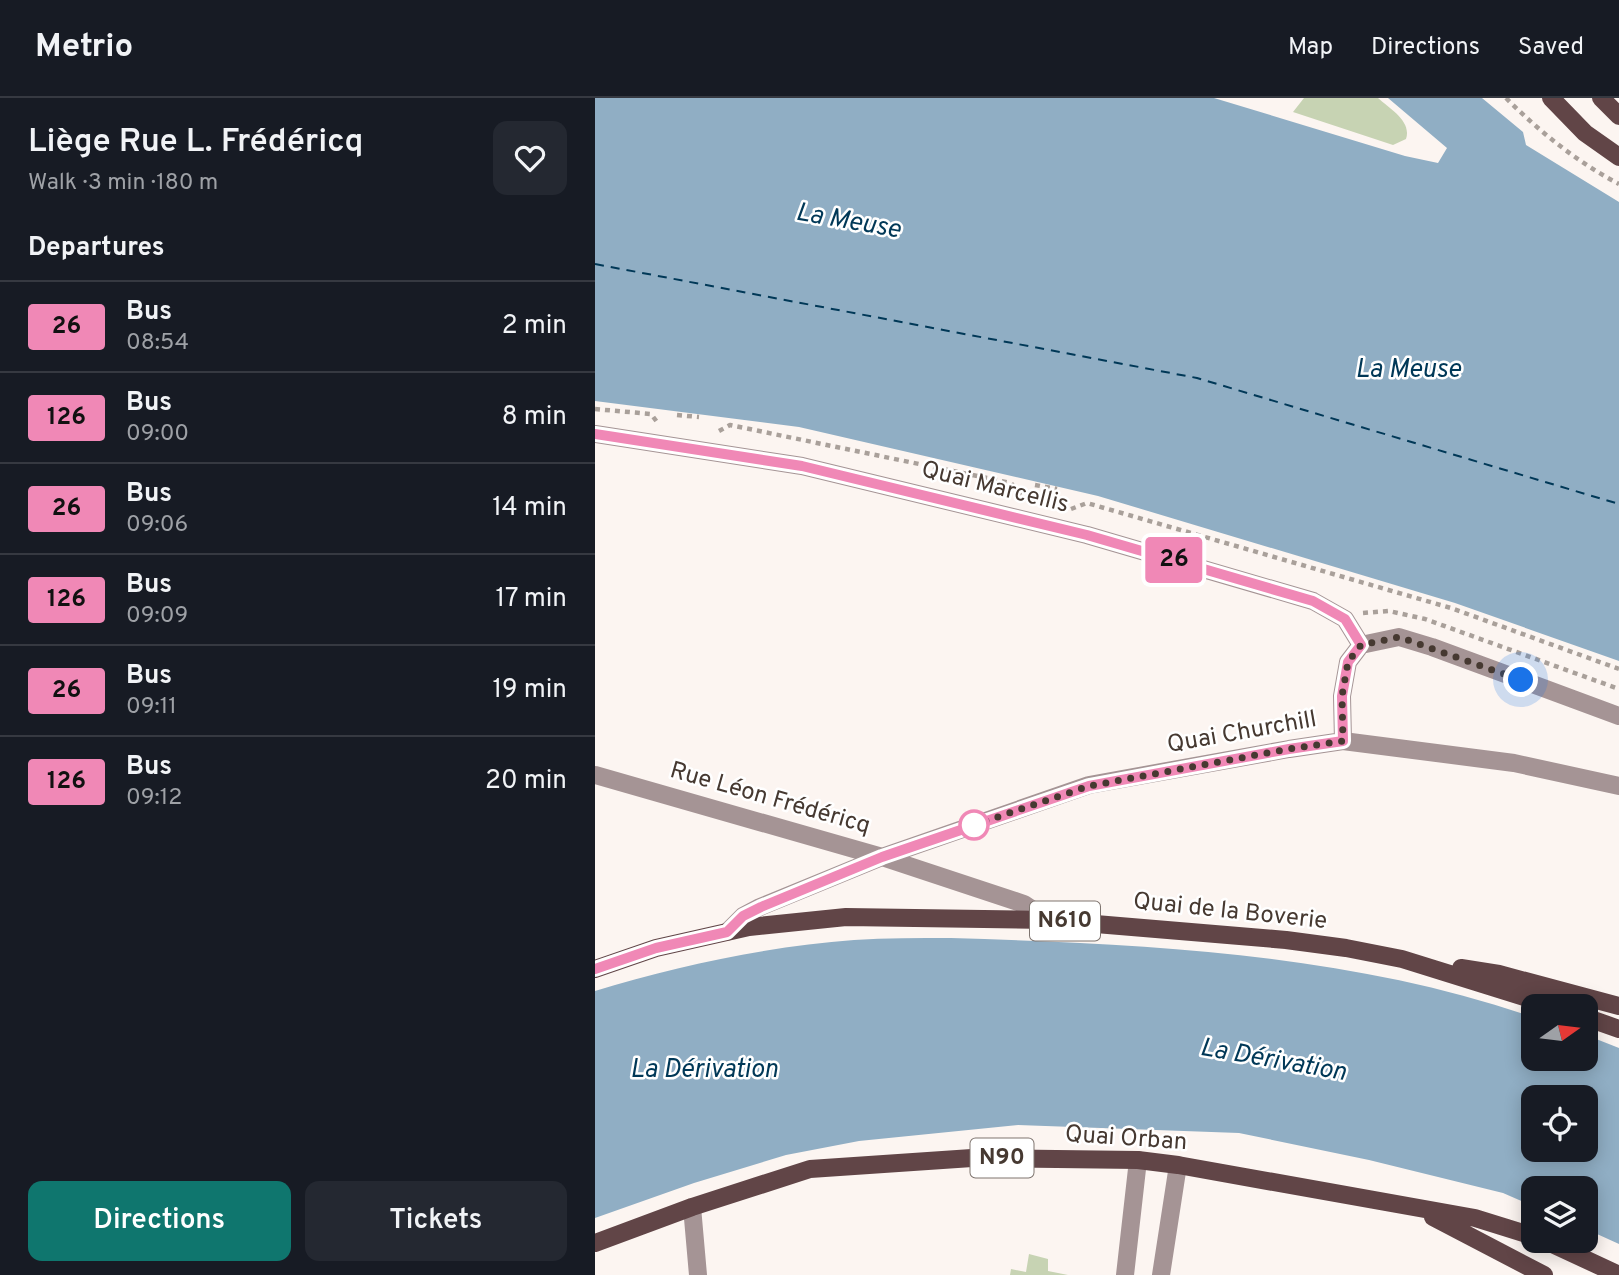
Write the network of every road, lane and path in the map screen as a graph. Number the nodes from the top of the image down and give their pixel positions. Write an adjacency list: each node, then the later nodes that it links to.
1 (1506, 98): 6 (path)
2 (1551, 98): 5 (main road)
3 (1601, 98): 4 (main road)
4 (1619, 116)
5 (1619, 157)
6 (1619, 184)
7 (677, 415): 8 (path)
8 (699, 417)
9 (595, 433): 12 (street, Quai Marcellis)
10 (1035, 485): 11 (path)
11 (1057, 489)
12 (1361, 645): 13 (street); 14 (street)
13 (1619, 716)
14 (1343, 741): 16 (street, Quai Churchill); 17 (street, Quai Churchill)
15 (595, 775): 17 (street, Rue Léon Frédéricq)
16 (1619, 786)
17 (882, 857): 18 (street, Rue Léon Frédéricq); 19 (street, Quai de la Boverie)
18 (1048, 920): 19 (main road, Quai de la Boverie / N610); 20 (main road, Quai de la Boverie / N610)
19 (727, 932): 21 (main road, Quai de la Boverie / N610)
20 (1402, 959): 22 (main road, Quai de la Boverie / N610); 23 (main road, N610)
21 (595, 969)
22 (1521, 996)
23 (1619, 1006)
24 (1598, 1021): 25 (main road)
25 (1619, 1028)
26 (1138, 1160): 27 (main road, Quai Orban / N90); 28 (main road, Quai Orban / N90); 34 (street)
27 (1178, 1164): 29 (main road, Quai Orban / N90); 35 (street)
28 (692, 1207): 31 (main road, Quai Orban / N90); 33 (street)
29 (1417, 1209): 30 (main road, Quai Orban / N90); 36 (main road)
30 (1521, 1232)
31 (595, 1243)
32 (1572, 1253): 37 (main road)
33 (698, 1275)
34 (1125, 1275)
35 (1161, 1275)
36 (1544, 1275)
37 (1619, 1275)

